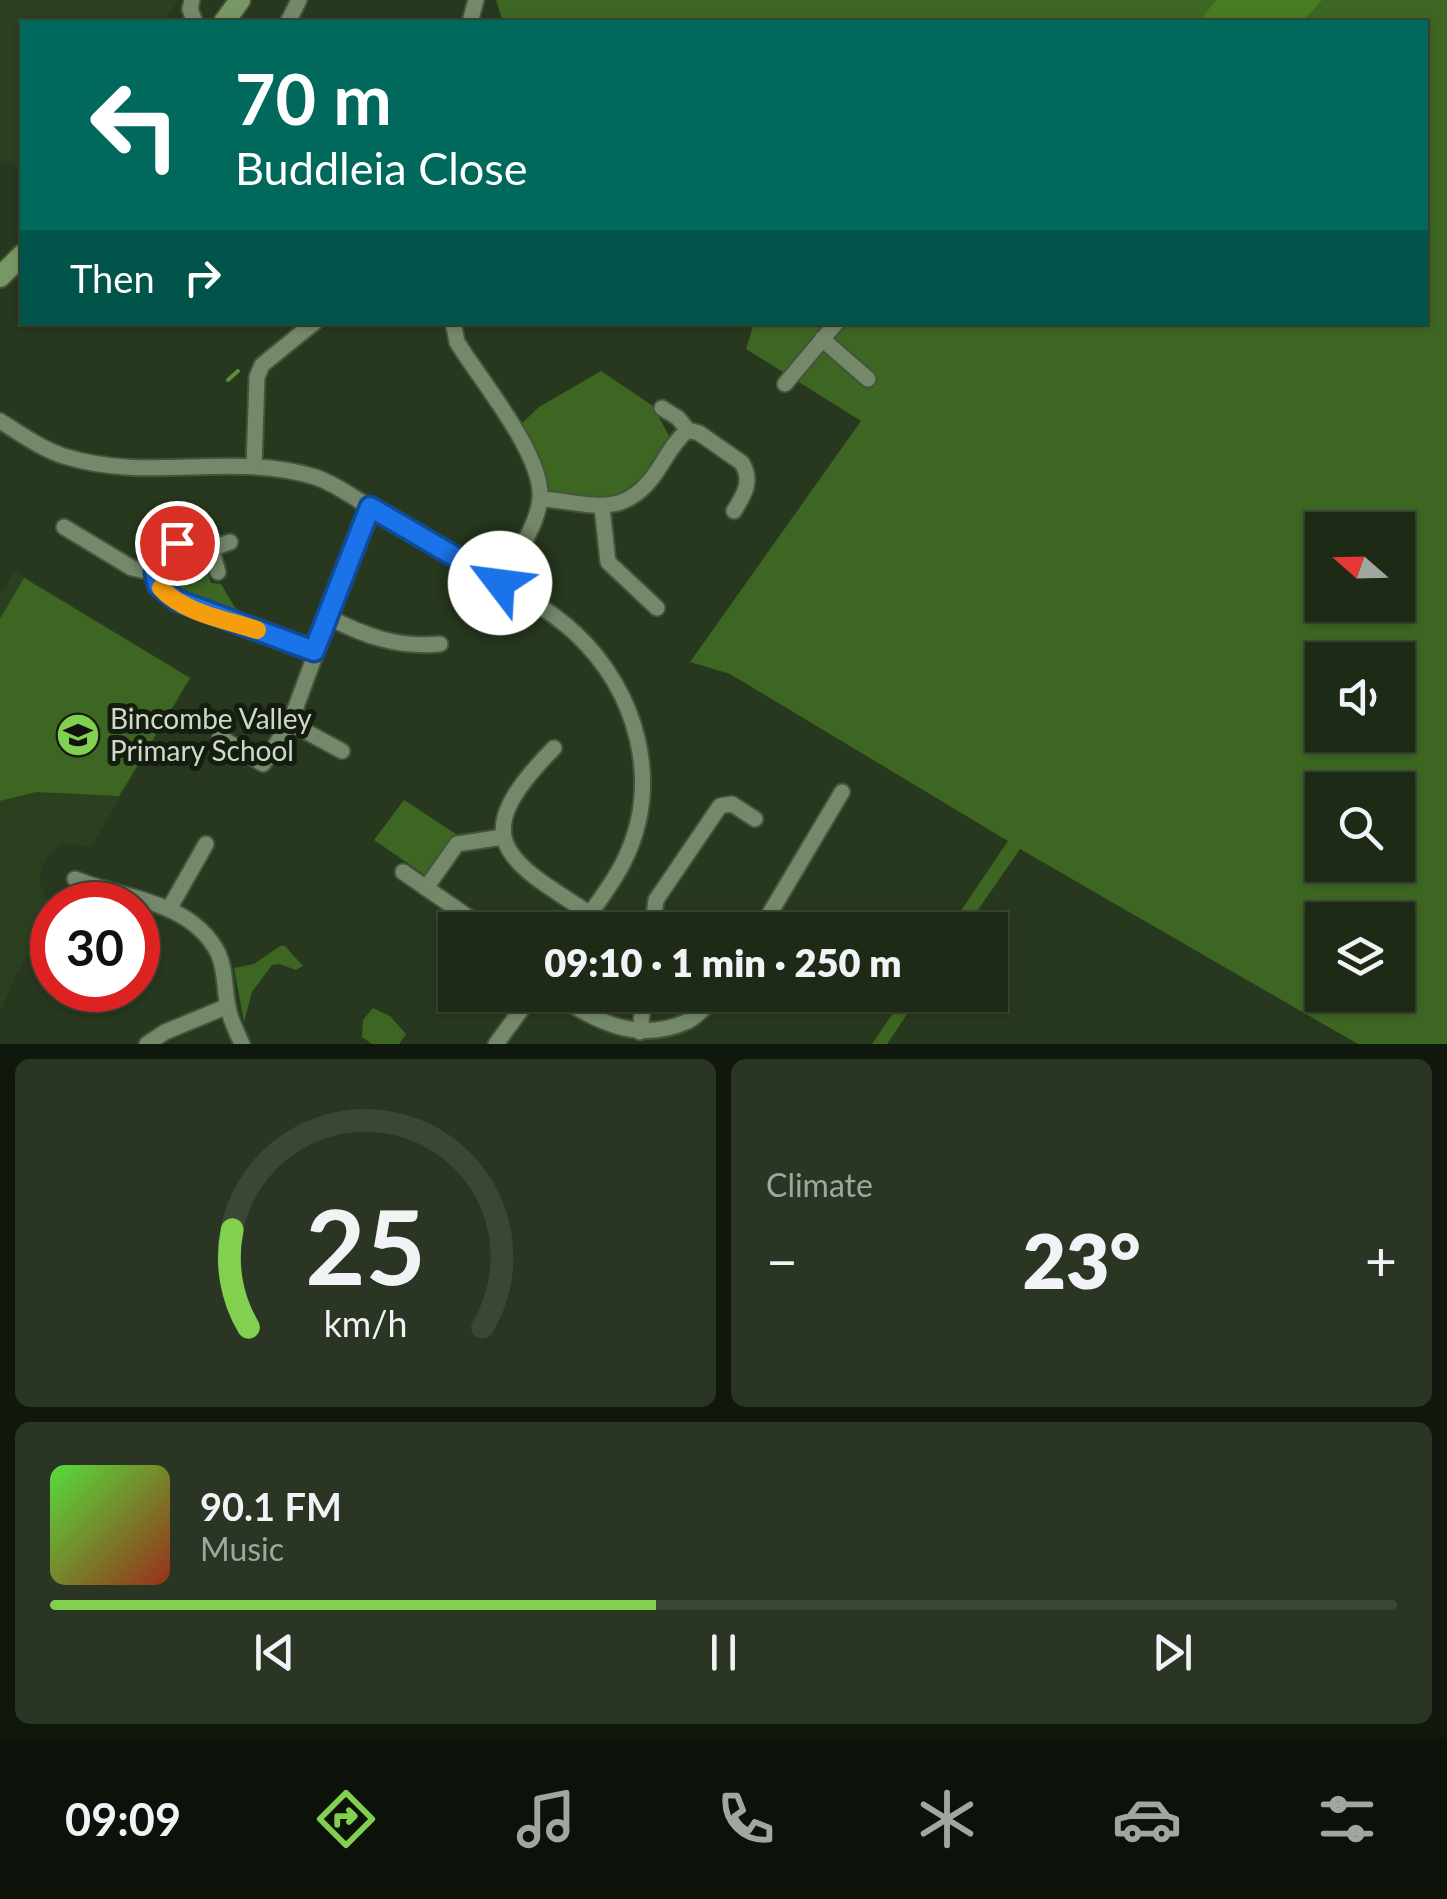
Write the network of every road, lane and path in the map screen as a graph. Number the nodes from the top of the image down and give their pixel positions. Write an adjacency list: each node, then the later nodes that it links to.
1 (20, 258): 2 (main road)
2 (0, 277)
3 (311, 325): 12 (street)
4 (454, 325): 13 (street)
5 (834, 325): 6 (street)
6 (822, 339): 7 (street); 8 (street)
7 (868, 378)
8 (785, 384)
9 (662, 408): 11 (street)
10 (0, 422): 12 (street)
11 (688, 430): 15 (street); 16 (street)
12 (254, 466): 14 (street)
13 (540, 499): 15 (street); 22 (street)
14 (370, 507): 22 (street); 24 (street)
15 (602, 507): 23 (street)
16 (734, 511)
17 (64, 527): 21 (street)
18 (230, 542): 19 (street)
19 (211, 549): 20 (street); 21 (street)
20 (218, 572)
21 (155, 573): 26 (street)
22 (500, 583): 41 (street)
23 (657, 608)
24 (328, 617): 25 (street); 26 (street)
25 (440, 644)
26 (314, 651): 27 (street)
27 (290, 723): 28 (street); 30 (street)
28 (220, 737)
29 (554, 748): 33 (street)
30 (342, 751)
31 (842, 792): 43 (street)
32 (755, 819): 42 (street)
33 (503, 837): 37 (street); 40 (street)
34 (206, 844): 38 (street)
35 (404, 872): 37 (street)
36 (74, 880): 38 (street)
37 (426, 888): 39 (street)
38 (169, 909): 44 (street)
39 (461, 912)
40 (589, 912)
41 (591, 912)
42 (654, 912)
43 (771, 912)
44 (228, 1006): 50 (street); 51 (street)
45 (520, 1012): 52 (street)
46 (583, 1012): 48 (street)
47 (698, 1012): 49 (street)
48 (605, 1026): 49 (street); 53 (street)
49 (646, 1036)
50 (148, 1044)
51 (242, 1044)
52 (496, 1044)
53 (599, 1044)

